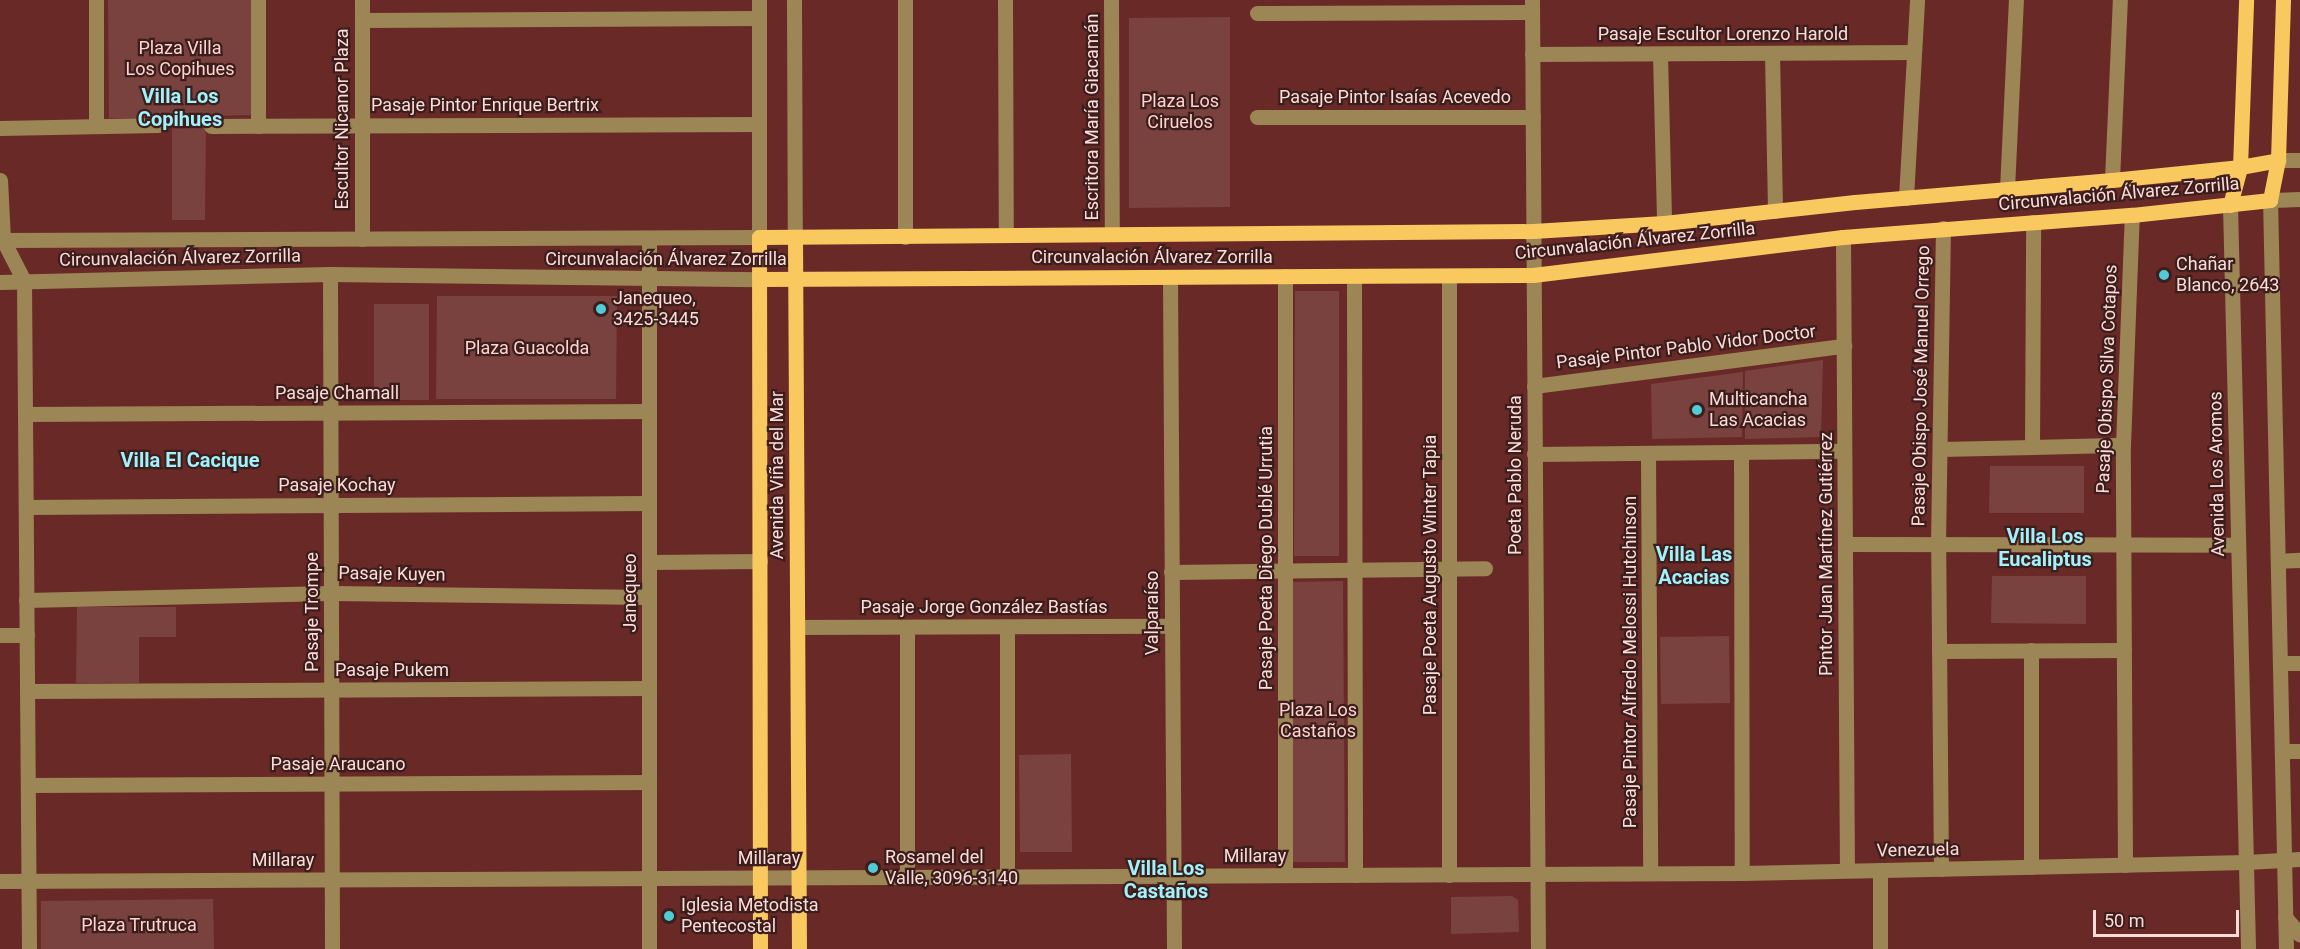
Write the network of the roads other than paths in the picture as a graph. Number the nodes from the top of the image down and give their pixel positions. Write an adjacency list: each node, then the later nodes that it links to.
1 (96, 0): 25 (street)
2 (258, 0): 29 (street)
3 (362, 0): 17 (street, Escultor Nicanor Plaza)
4 (759, 0): 16 (street, Avenida Viña del Mar)
5 (794, 0): 50 (street, Avenida Viña del Mar)
6 (905, 0): 51 (street)
7 (1005, 0): 48 (street)
8 (1111, 0): 47 (street, Escritora María Giacamán)
9 (1917, 0): 18 (street)
10 (2016, 0): 36 (street)
11 (2120, 0): 35 (street)
12 (2246, 0): 33 (main road, Avenida Los Aromos)
13 (2283, 0): 31 (main road)
14 (1532, 6): 15 (street); 20 (street, Poeta Pablo Neruda)
15 (1257, 13)
16 (759, 18): 17 (street); 24 (street, Avenida Viña del Mar)
17 (362, 20): 27 (street, Escultor Nicanor Plaza)
18 (1914, 52): 19 (street, Pasaje Escultor Lorenzo Harold); 37 (street)
19 (1772, 53): 21 (street, Pasaje Escultor Lorenzo Harold); 41 (street)
20 (1532, 54): 21 (street, Pasaje Escultor Lorenzo Harold); 23 (street, Poeta Pablo Neruda)
21 (1660, 54): 44 (street)
22 (1257, 117): 23 (street, Pasaje Pintor Isaías Acevedo)
23 (1533, 117): 46 (street, Poeta Pablo Neruda)
24 (759, 124): 27 (street, Pasaje Pintor Enrique Bertrix); 49 (street, Avenida Viña del Mar)
25 (96, 125): 26 (street); 30 (street)
26 (158, 125)
27 (362, 125): 29 (street, Pasaje Pintor Enrique Bertrix); 54 (street, Escultor Nicanor Plaza)
28 (211, 126): 29 (street, Pasaje Pintor Enrique Bertrix)
29 (258, 126)
30 (0, 128)
31 (2278, 160): 32 (street, Circunvalación Álvarez Zorrilla); 33 (main road, Circunvalación Álvarez Zorrilla); 39 (main road)
32 (2300, 160)
33 (2240, 167): 35 (main road, Circunvalación Álvarez Zorrilla); 40 (main road, Avenida Los Aromos)
34 (0, 180): 55 (street)
35 (2112, 180): 36 (main road, Circunvalación Álvarez Zorrilla)
36 (2007, 189): 37 (main road, Circunvalación Álvarez Zorrilla)
37 (1906, 198): 41 (main road, Circunvalación Álvarez Zorrilla)
38 (2300, 199): 39 (street, Circunvalación Álvarez Zorrilla)
39 (2270, 200): 40 (main road, Circunvalación Álvarez Zorrilla); 88 (street)
40 (2230, 205): 42 (main road, Circunvalación Álvarez Zorrilla); 85 (street, Avenida Los Aromos)
41 (1775, 211): 44 (main road, Circunvalación Álvarez Zorrilla)
42 (2132, 215): 43 (main road, Circunvalación Álvarez Zorrilla); 72 (street, Pasaje Obispo Silva Cotapos)
43 (2033, 222): 45 (main road, Circunvalación Álvarez Zorrilla); 73 (street)
44 (1664, 223): 46 (main road, Circunvalación Álvarez Zorrilla)
45 (1943, 228): 52 (main road, Circunvalación Álvarez Zorrilla); 74 (street, Pasaje Obispo José Manuel Orrego)
46 (1533, 231): 47 (main road, Circunvalación Álvarez Zorrilla); 57 (street, Poeta Pablo Neruda)
47 (1112, 234): 48 (main road, Circunvalación Álvarez Zorrilla)
48 (1006, 235): 51 (main road, Circunvalación Álvarez Zorrilla)
49 (759, 237): 50 (main road, Circunvalación Álvarez Zorrilla); 53 (street, Circunvalación Álvarez Zorrilla); 63 (main road, Avenida Viña del Mar)
50 (795, 237): 51 (main road, Circunvalación Álvarez Zorrilla); 64 (main road, Avenida Viña del Mar)
51 (906, 237)
52 (1844, 237): 57 (main road, Circunvalación Álvarez Zorrilla); 67 (street, Pintor Juan Martínez Gutiérrez)
53 (649, 238): 54 (street, Circunvalación Álvarez Zorrilla); 62 (street, Janequeo)
54 (362, 239): 55 (street, Circunvalación Álvarez Zorrilla)
55 (2, 240): 65 (street)
56 (330, 274): 62 (street, Circunvalación Álvarez Zorrilla); 65 (street, Circunvalación Álvarez Zorrilla); 70 (street, Pasaje Trompe)
57 (1533, 275): 60 (main road, Circunvalación Álvarez Zorrilla); 68 (street, Poeta Pablo Neruda)
58 (1285, 276): 59 (main road, Circunvalación Álvarez Zorrilla); 61 (main road, Circunvalación Álvarez Zorrilla); 92 (street, Pasaje Poeta Diego Dublé Urrutia)
59 (1354, 276): 60 (main road, Circunvalación Álvarez Zorrilla); 93 (street)
60 (1449, 276): 90 (street, Pasaje Poeta Augusto Winter Tapia)
61 (1170, 277): 64 (main road, Circunvalación Álvarez Zorrilla); 94 (street, Valparaíso)
62 (649, 279): 63 (street, Circunvalación Álvarez Zorrilla); 69 (street, Janequeo)
63 (759, 279): 64 (main road, Circunvalación Álvarez Zorrilla); 87 (main road, Avenida Viña del Mar)
64 (796, 279): 99 (main road, Avenida Viña del Mar)
65 (24, 281): 66 (street, Circunvalación Álvarez Zorrilla); 71 (street)
66 (0, 282)
67 (1844, 346): 68 (street, Pasaje Pintor Pablo Vidor Doctor); 76 (street, Pintor Juan Martínez Gutiérrez)
68 (1534, 386): 78 (street, Poeta Pablo Neruda)
69 (649, 411): 70 (street, Pasaje Chamall); 79 (street, Janequeo)
70 (331, 412): 71 (street, Pasaje Chamall); 80 (street, Pasaje Trompe)
71 (25, 414): 81 (street)
72 (2123, 445): 73 (street); 84 (street, Pasaje Obispo Silva Cotapos)
73 (2032, 447): 74 (street)
74 (1940, 449): 83 (street, Pasaje Obispo José Manuel Orrego)
75 (1741, 452): 76 (street); 77 (street); 126 (street)
76 (1844, 452): 82 (street, Pintor Juan Martínez Gutiérrez)
77 (1648, 453): 78 (street); 125 (street, Pasaje Pintor Alfredo Melossi Hutchinson)
78 (1534, 454): 127 (street, Poeta Pablo Neruda)
79 (649, 503): 80 (street, Pasaje Kochay); 89 (street, Janequeo)
80 (331, 505): 81 (street, Pasaje Kochay); 95 (street, Pasaje Trompe)
81 (26, 507): 97 (street)
82 (1845, 544): 83 (street); 123 (street, Pintor Juan Martínez Gutiérrez)
83 (1938, 544): 84 (street); 106 (street, Pasaje Obispo José Manuel Orrego)
84 (2123, 544): 85 (street); 105 (street, Pasaje Obispo Silva Cotapos)
85 (2238, 545): 119 (street, Avenida Los Aromos)
86 (2300, 560): 88 (street)
87 (760, 561): 89 (street); 135 (main road, Avenida Viña del Mar)
88 (2278, 561): 107 (street)
89 (649, 562): 96 (street, Janequeo)
90 (1449, 568): 91 (street); 93 (street); 129 (street, Pasaje Poeta Augusto Winter Tapia)
91 (1485, 568)
92 (1285, 570): 93 (street); 94 (street); 131 (street, Pasaje Poeta Diego Dublé Urrutia)
93 (1354, 570): 128 (street)
94 (1171, 572): 98 (street, Valparaíso)
95 (331, 593): 96 (street, Pasaje Kuyen); 97 (street, Pasaje Kuyen); 110 (street, Pasaje Trompe)
96 (649, 597): 109 (street, Janequeo)
97 (26, 600): 103 (street)
98 (1171, 626): 101 (street, Pasaje Jorge González Bastías); 130 (street, Valparaíso)
99 (798, 627): 100 (street, Pasaje Jorge González Bastías); 136 (main road, Avenida Viña del Mar)
100 (907, 627): 101 (street, Pasaje Jorge González Bastías); 132 (street)
101 (1007, 627): 133 (street)
102 (0, 635): 103 (street)
103 (27, 635): 111 (street)
104 (2031, 650): 105 (street); 106 (street); 121 (street)
105 (2124, 650): 120 (street, Pasaje Obispo Silva Cotapos)
106 (1940, 651): 122 (street, Pasaje Obispo José Manuel Orrego)
107 (2280, 663): 108 (street); 112 (street)
108 (2300, 663)
109 (649, 688): 110 (street, Pasaje Pukem); 114 (street, Janequeo)
110 (332, 690): 111 (street, Pasaje Pukem); 115 (street, Pasaje Trompe)
111 (27, 691): 116 (street)
112 (2282, 751): 113 (street); 118 (street)
113 (2300, 751)
114 (649, 782): 115 (street, Pasaje Araucano); 134 (street, Janequeo)
115 (332, 784): 116 (street, Pasaje Araucano); 137 (street, Pasaje Trompe)
116 (28, 785): 139 (street)
117 (2300, 859): 118 (street, Venezuela)
118 (2284, 860): 119 (street, Venezuela); 140 (street)
119 (2246, 862): 120 (street, Venezuela); 150 (street, Avenida Los Aromos)
120 (2125, 865): 121 (street, Venezuela)
121 (2031, 867): 122 (street, Venezuela)
122 (1941, 868): 124 (street, Venezuela)
123 (1847, 870): 124 (street, Venezuela); 126 (street, Venezuela)
124 (1880, 870): 149 (street)
125 (1650, 872): 126 (street, Venezuela); 127 (street, Venezuela)
126 (1742, 873)
127 (1537, 874): 129 (street, Millaray); 148 (street, Poeta Pablo Neruda)
128 (1355, 875): 129 (street, Millaray); 131 (street, Millaray)
129 (1449, 875)
130 (1172, 876): 131 (street, Millaray); 133 (street, Millaray); 147 (street, Valparaíso)
131 (1285, 876)
132 (907, 877): 133 (street, Millaray); 136 (street, Millaray)
133 (1007, 877)
134 (650, 878): 135 (street, Millaray); 137 (street, Millaray); 144 (street, Janequeo)
135 (760, 878): 136 (street, Millaray); 145 (main road, Avenida Viña del Mar)
136 (799, 878): 146 (main road, Avenida Viña del Mar)
137 (332, 880): 139 (street, Millaray); 143 (street, Pasaje Trompe)
138 (0, 881): 139 (street, Millaray)
139 (28, 881): 142 (street)
140 (2285, 917): 141 (street); 151 (street)
141 (2300, 935)
142 (29, 949)
143 (332, 949)
144 (650, 949)
145 (760, 949)
146 (799, 949)
147 (1174, 949)
148 (1538, 949)
149 (1880, 949)
150 (2248, 949)
151 (2286, 949)

